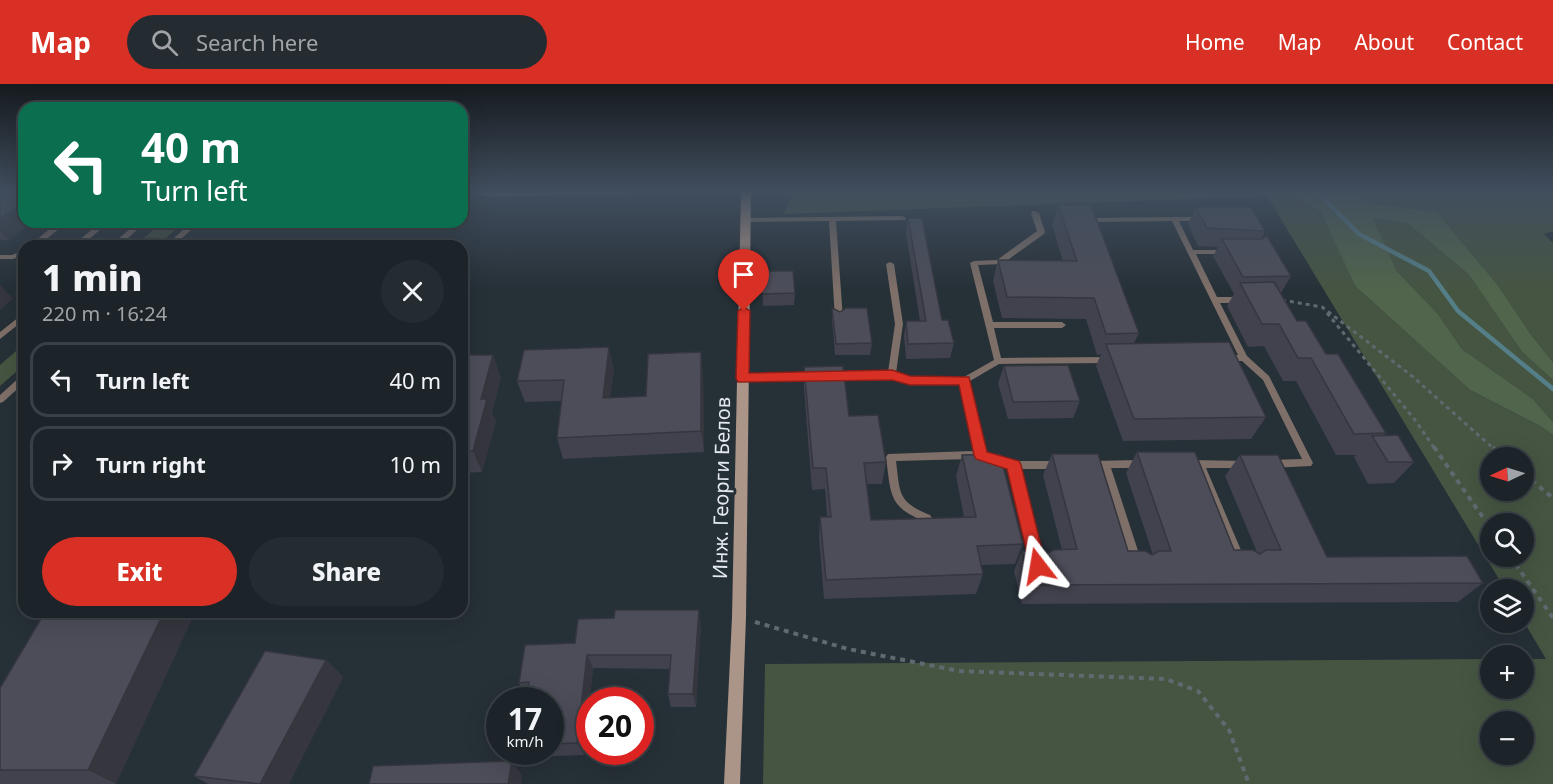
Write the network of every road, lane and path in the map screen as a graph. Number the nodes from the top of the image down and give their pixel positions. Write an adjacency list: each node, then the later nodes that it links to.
1 (746, 225): 33 (street, Инж. Георги Белов)
2 (832, 225): 23 (lane)
3 (1039, 225): 25 (lane)
4 (1177, 225): 13 (lane)
5 (56, 228): 9 (lane)
6 (98, 228): 10 (lane)
7 (135, 228): 11 (lane)
8 (190, 228): 12 (lane)
9 (40, 240)
10 (83, 240)
11 (121, 240)
12 (176, 240)
13 (1191, 252): 14 (lane); 21 (lane)
14 (1232, 252)
15 (18, 255): 17 (lane)
16 (0, 257): 17 (lane)
17 (13, 257): 18 (lane)
18 (18, 258)
19 (890, 264): 32 (lane)
20 (1278, 299): 21 (lane); 22 (path)
21 (1215, 300): 29 (lane)
22 (1322, 307): 37 (path); 50 (path)
23 (838, 319)
24 (18, 321): 27 (lane)
25 (989, 325): 26 (lane); 31 (lane)
26 (1062, 325)
27 (0, 336)
28 (1220, 358): 29 (lane)
29 (1244, 358): 43 (lane)
30 (1115, 360): 31 (lane)
31 (998, 361): 34 (lane)
32 (892, 375): 33 (lane); 34 (lane)
33 (743, 378): 56 (street, Инж. Георги Белов)
34 (965, 380): 38 (lane)
35 (18, 384): 36 (lane)
36 (0, 400)
37 (1492, 447)
38 (981, 455): 44 (lane); 51 (lane)
39 (1152, 464): 47 (lane)
40 (1176, 464): 41 (lane)
41 (1200, 464): 42 (lane); 53 (lane)
42 (1254, 464)
43 (1265, 464)
44 (1014, 465): 45 (lane); 52 (lane)
45 (1071, 465)
46 (1082, 465): 47 (lane)
47 (1105, 465): 55 (lane)
48 (1534, 482): 49 (path)
49 (1553, 498)
50 (1480, 513)
51 (927, 518)
52 (1038, 566)
53 (1243, 567)
54 (1518, 567): 57 (path)
55 (1139, 568)
56 (739, 617): 58 (street, Инж. Георги Белов); 59 (path)
57 (1553, 618)
58 (732, 784)
59 (1250, 784)

